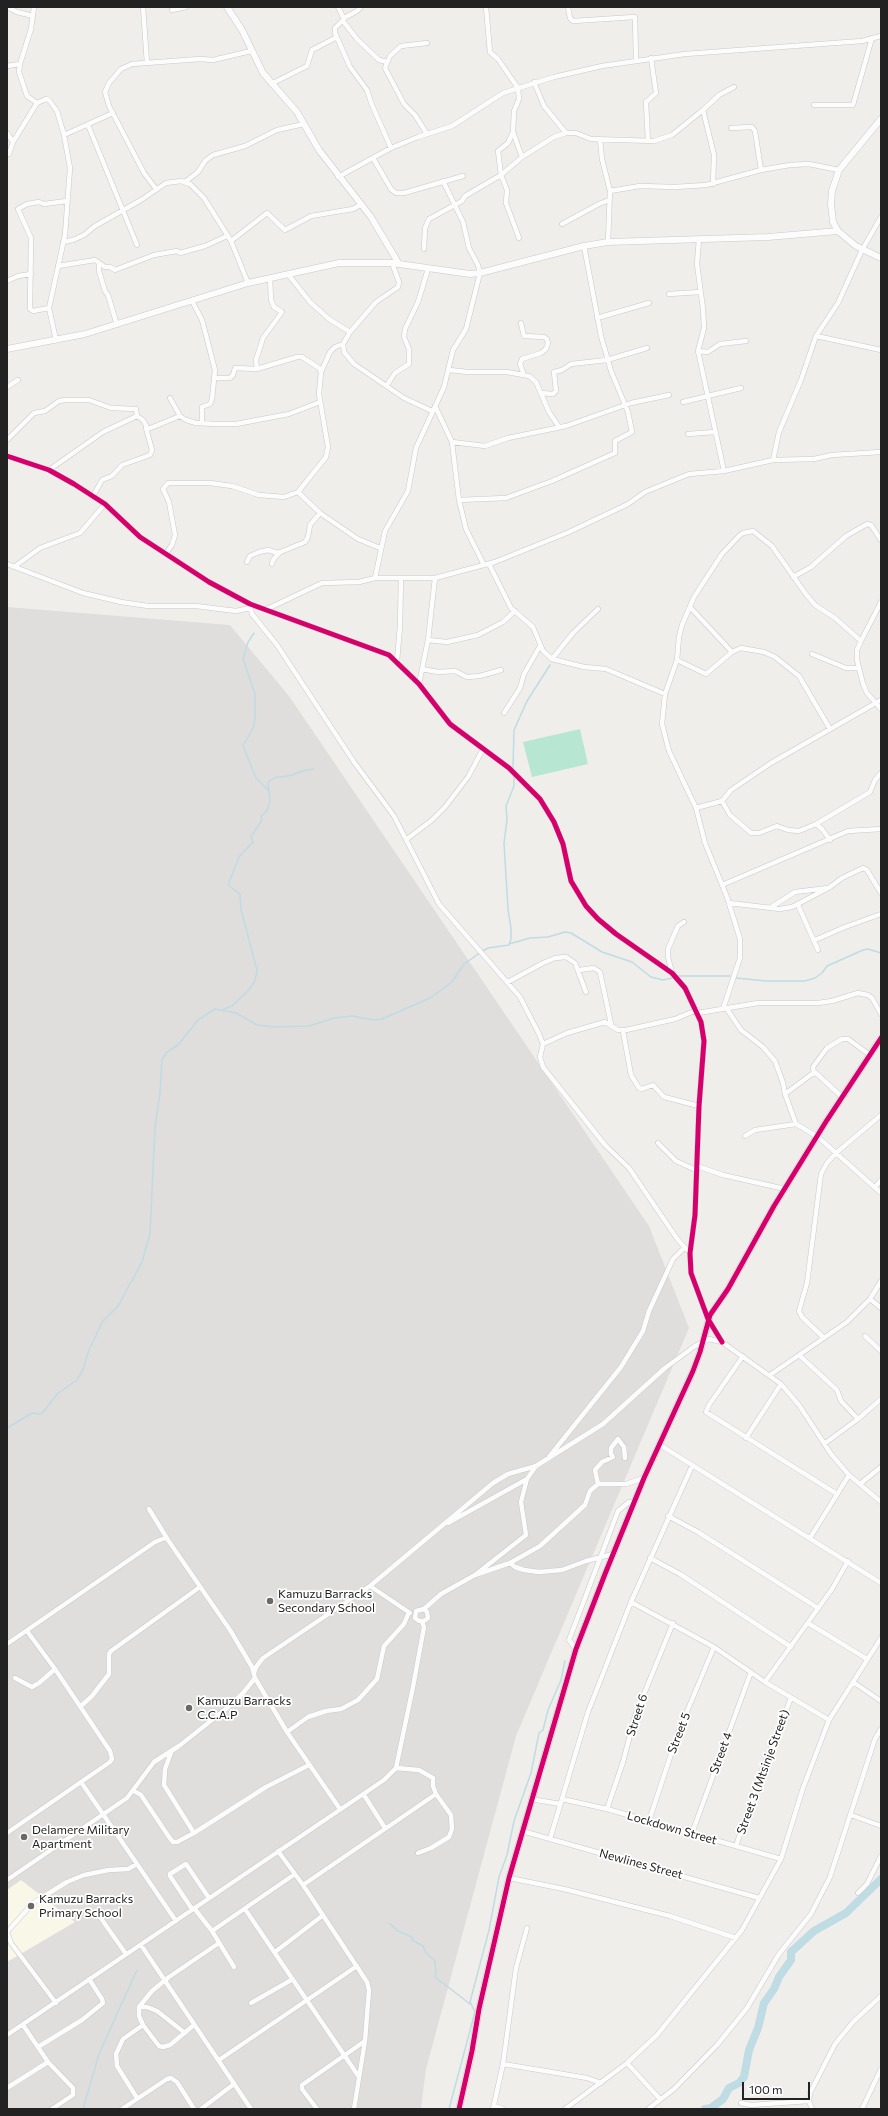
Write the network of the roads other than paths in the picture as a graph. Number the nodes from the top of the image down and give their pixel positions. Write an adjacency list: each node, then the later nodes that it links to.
1 (7, 7): 11 (street)
2 (34, 7): 11 (street)
3 (143, 7): 21 (street)
4 (186, 7): 10 (street)
5 (226, 7): 17 (street)
6 (338, 7): 12 (street)
7 (360, 7): 12 (street)
8 (486, 7): 27 (street)
9 (568, 7): 19 (street)
10 (172, 10)
11 (33, 16): 22 (street)
12 (344, 20): 14 (street); 20 (street)
13 (881, 36): 15 (street)
14 (338, 37): 25 (street); 44 (street)
15 (872, 38): 18 (street); 29 (street)
16 (427, 43): 20 (street)
17 (251, 51): 21 (street); 25 (street)
18 (651, 58): 19 (street); 42 (street)
19 (636, 61): 24 (street)
20 (386, 62): 39 (street)
21 (147, 63): 31 (street)
22 (20, 64): 23 (street); 28 (street)
23 (7, 66)
24 (534, 82): 27 (street); 38 (street)
25 (271, 84): 33 (street)
26 (734, 87): 30 (street)
27 (518, 88): 36 (street); 39 (street)
28 (38, 103): 40 (street); 43 (street)
29 (814, 105)
30 (703, 110): 42 (street); 55 (street)
31 (113, 113): 34 (street); 56 (street)
32 (881, 119): 49 (street)
33 (304, 124): 52 (street); 54 (street)
34 (88, 125): 40 (street); 62 (street)
35 (731, 128): 48 (street)
36 (513, 132): 46 (street); 50 (street)
37 (7, 133): 43 (street)
38 (566, 133): 41 (street); 46 (street)
39 (427, 134): 44 (street)
40 (64, 135): 59 (street)
41 (600, 140): 42 (street); 57 (street)
42 (648, 141)
43 (13, 142): 45 (street)
44 (391, 148): 47 (street)
45 (9, 154)
46 (522, 157): 50 (street)
47 (373, 158): 52 (street); 53 (street)
48 (760, 170): 49 (street); 55 (street)
49 (839, 170): 65 (street)
50 (501, 175): 61 (street); 67 (street)
51 (463, 176): 53 (street)
52 (338, 177): 60 (street)
53 (443, 181): 61 (street)
54 (185, 182): 56 (street); 66 (street)
55 (713, 184): 57 (street)
56 (156, 189): 62 (street)
57 (610, 191): 58 (street)
58 (609, 200): 64 (street); 71 (street)
59 (67, 201): 70 (street); 82 (street)
60 (362, 204): 69 (street); 79 (street)
61 (454, 206): 74 (street); 84 (street)
62 (123, 209): 70 (street); 72 (street)
63 (881, 217): 75 (street)
64 (562, 224)
65 (838, 231): 68 (street); 75 (street)
66 (227, 236): 69 (street); 77 (street)
67 (520, 238)
68 (699, 239): 71 (street); 88 (street)
69 (231, 241): 87 (street)
70 (63, 242): 80 (street)
71 (608, 242): 73 (street)
72 (137, 245)
73 (584, 246): 84 (street); 93 (street)
74 (424, 249)
75 (862, 250): 76 (street); 97 (street)
76 (881, 258)
77 (99, 263): 80 (street); 95 (street)
78 (392, 263): 79 (street); 83 (street); 96 (street)
79 (399, 264): 81 (street)
80 (58, 266): 92 (street)
81 (428, 269): 84 (street); 112 (street)
82 (31, 274): 86 (street); 92 (street)
83 (288, 274): 85 (street); 96 (street)
84 (480, 274): 107 (street)
85 (270, 278): 87 (street); 106 (street)
86 (7, 281)
87 (248, 283): 90 (street)
88 (700, 292): 89 (street); 104 (street)
89 (668, 294)
90 (192, 301): 95 (street); 110 (street)
91 (649, 303): 93 (street)
92 (48, 308): 98 (street)
93 (597, 318): 105 (street)
94 (521, 323): 109 (street)
95 (117, 325): 98 (street)
96 (350, 332): 100 (street)
97 (816, 336): 103 (street); 135 (street)
98 (56, 340): 102 (street)
99 (746, 342): 104 (street)
100 (343, 344): 108 (street); 112 (street)
101 (647, 348): 105 (street)
102 (7, 349)
103 (881, 350)
104 (698, 351): 117 (street)
105 (607, 360): 115 (street); 121 (street)
106 (257, 369): 108 (street); 110 (street)
107 (449, 370): 109 (street); 122 (street)
108 (321, 372): 119 (street)
109 (524, 375): 115 (street)
110 (215, 378): 126 (street)
111 (18, 380): 113 (street)
112 (387, 385): 123 (street)
113 (7, 387)
114 (742, 388): 117 (street)
115 (540, 393): 127 (street)
116 (669, 395): 121 (street)
117 (706, 396): 120 (street); 129 (street)
118 (170, 398): 125 (street)
119 (320, 402): 126 (street); 138 (street)
120 (683, 402)
121 (625, 405): 127 (street); 140 (street)
122 (435, 406): 123 (street); 132 (street)
123 (432, 411): 144 (street)
124 (137, 416): 128 (street); 131 (street); 136 (street)
125 (180, 416): 126 (street); 128 (street)
126 (202, 423)
127 (559, 427): 132 (street)
128 (146, 428): 139 (street)
129 (715, 432): 130 (street); 137 (street)
130 (688, 434)
131 (7, 440)
132 (452, 442): 140 (street)
133 (881, 452): 135 (street)
134 (7, 456): 136 (street)
135 (773, 460): 137 (street)
136 (49, 470): 139 (street)
137 (724, 471): 150 (street)
138 (298, 492): 142 (street); 146 (street)
139 (93, 496): 141 (street)
140 (459, 500): 150 (street)
141 (105, 504): 146 (street); 151 (street)
142 (320, 513): 144 (street); 145 (street)
143 (881, 540): 152 (street)
144 (380, 548): 153 (street)
145 (280, 552): 147 (street); 149 (street)
146 (166, 553): 157 (street)
147 (247, 562)
148 (7, 564): 151 (street)
149 (272, 564)
150 (487, 565): 155 (street); 161 (street)
151 (14, 567): 157 (street)
152 (793, 576): 158 (street); 163 (street)
153 (375, 578): 154 (street); 159 (street)
154 (401, 578): 155 (street); 169 (street)
155 (435, 578): 162 (street)
156 (881, 602): 163 (street)
157 (250, 606): 159 (street); 186 (street)
158 (690, 607): 165 (street); 168 (street)
159 (266, 609): 169 (street)
160 (598, 609): 167 (street)
161 (515, 611): 162 (street); 164 (street)
162 (428, 640): 171 (street)
163 (861, 641): 170 (street)
164 (540, 646): 167 (street); 178 (street)
165 (732, 652): 168 (street); 179 (street)
166 (812, 654): 170 (street)
167 (552, 659): 174 (street)
168 (677, 660): 174 (street)
169 (397, 661): 173 (street)
170 (858, 668): 176 (street)
171 (422, 669): 172 (street); 173 (street)
172 (501, 670)
173 (419, 684): 180 (street)
174 (665, 694): 183 (street)
175 (881, 700): 176 (street)
176 (875, 703): 177 (street); 179 (street)
177 (881, 709)
178 (504, 713)
179 (830, 729): 182 (street)
180 (483, 749): 186 (street); 199 (street)
181 (881, 773): 184 (street)
182 (722, 801): 183 (street); 184 (street)
183 (696, 808): 188 (street)
184 (816, 824): 187 (street)
185 (881, 829): 187 (street)
186 (407, 839): 200 (street)
187 (830, 840): 188 (street)
188 (722, 885): 191 (street)
189 (830, 887): 190 (street); 192 (street); 193 (street)
190 (881, 893)
191 (729, 903): 193 (street); 202 (street)
192 (798, 905): 193 (street); 196 (street)
193 (770, 908)
194 (881, 914): 196 (street)
195 (684, 922): 199 (street)
196 (815, 940): 197 (street)
197 (818, 950)
198 (578, 970): 200 (street); 201 (street); 205 (street)
199 (672, 973): 203 (street)
200 (508, 982): 208 (street)
201 (586, 992)
202 (725, 1009): 203 (street); 204 (street); 211 (street)
203 (698, 1012): 206 (street); 213 (street)
204 (881, 1014)
205 (612, 1024): 206 (street); 208 (street)
206 (623, 1031): 213 (street)
207 (881, 1038): 209 (street)
208 (543, 1044): 225 (street)
209 (870, 1055): 210 (street); 212 (street)
210 (814, 1073): 211 (street); 212 (street)
211 (785, 1094): 215 (street)
212 (842, 1097): 217 (street)
213 (699, 1106): 220 (street)
214 (881, 1116): 219 (street)
215 (796, 1124): 216 (street); 217 (street)
216 (745, 1136)
217 (818, 1137): 219 (street); 223 (street)
218 (658, 1143): 220 (street)
219 (836, 1153): 222 (street); 232 (street)
220 (697, 1168): 223 (street); 226 (street)
221 (881, 1180): 222 (street)
222 (875, 1187): 224 (street)
223 (785, 1189): 230 (street)
224 (881, 1193)
225 (684, 1248): 226 (street); 245 (street)
226 (690, 1253): 230 (street)
227 (881, 1281): 228 (street)
228 (870, 1299): 229 (street); 232 (street)
229 (881, 1308)
230 (708, 1319): 233 (street); 234 (street)
231 (864, 1336): 235 (street)
232 (824, 1338): 236 (street)
233 (703, 1341): 234 (street); 244 (street); 245 (street)
234 (722, 1342): 237 (street)
235 (881, 1351)
236 (799, 1355): 238 (street); 241 (street)
237 (743, 1356): 238 (street); 242 (street)
238 (770, 1375): 239 (street)
239 (781, 1384): 242 (street); 243 (street)
240 (881, 1399): 241 (street)
241 (858, 1419): 243 (street)
242 (746, 1438): 255 (street)
243 (824, 1444): 250 (street)
244 (660, 1445): 248 (street); 251 (street)
245 (548, 1458): 247 (street)
246 (625, 1458): 253 (street)
247 (536, 1466): 252 (street); 260 (street)
248 (692, 1466): 259 (street); 261 (street)
249 (881, 1467): 254 (street)
250 (850, 1475): 254 (street); 255 (street)
251 (644, 1478): 253 (street); 257 (street)
252 (527, 1479): 260 (street); 268 (street)
253 (598, 1484): 267 (street)
254 (860, 1484): 256 (street)
255 (837, 1494): 261 (street)
256 (881, 1502)
257 (634, 1503): 263 (street); 264 (street)
258 (149, 1509): 262 (street)
259 (668, 1516): 265 (street); 273 (street)
260 (441, 1526): 270 (street)
261 (810, 1538): 266 (street)
262 (168, 1540): 271 (street); 280 (street)
263 (613, 1554): 264 (street); 285 (street)
264 (600, 1558): 267 (street); 285 (street)
265 (650, 1558): 272 (street); 284 (street)
266 (848, 1562): 269 (street); 273 (street)
267 (510, 1563): 268 (street)
268 (475, 1575): 274 (street)
269 (881, 1583)
270 (370, 1586): 275 (street); 289 (street)
271 (200, 1587): 289 (street); 296 (street)
272 (631, 1602): 278 (street); 308 (street)
273 (818, 1608): 279 (street)
274 (424, 1609): 276 (street); 277 (street)
275 (409, 1612): 276 (street); 299 (street)
276 (415, 1616): 277 (street)
277 (422, 1622): 302 (street)
278 (673, 1623): 283 (street); 310 (street, Street 6)
279 (808, 1623): 284 (street); 286 (street)
280 (27, 1631): 282 (street); 287 (street)
281 (881, 1638): 286 (street)
282 (7, 1644)
283 (714, 1647): 288 (street); 314 (street, Street 5)
284 (791, 1647): 292 (street)
285 (576, 1649): 307 (street)
286 (867, 1659): 293 (street)
287 (55, 1669): 290 (street); 296 (street)
288 (751, 1672): 292 (street); 319 (street, Street 4)
289 (254, 1673): 291 (street)
290 (15, 1678)
291 (255, 1678): 299 (street); 300 (street)
292 (765, 1682): 294 (street)
293 (853, 1682): 295 (street); 297 (street)
294 (791, 1698): 297 (street); 322 (street, Street 3 (Mtsinje Street))
295 (881, 1701)
296 (81, 1706): 303 (street)
297 (829, 1720): 326 (street)
298 (881, 1729): 313 (street)
299 (287, 1732): 301 (street)
300 (172, 1750): 304 (street); 320 (street)
301 (309, 1765): 311 (street); 320 (street)
302 (396, 1768): 305 (street); 306 (street)
303 (81, 1782): 312 (street); 318 (street)
304 (134, 1791): 312 (street); 320 (street)
305 (436, 1794): 316 (street); 324 (street)
306 (364, 1795): 311 (street); 316 (street)
307 (531, 1798): 309 (street); 317 (street)
308 (562, 1799): 309 (street); 310 (street, Lockdown Street)
309 (560, 1804): 321 (street)
310 (607, 1809): 314 (street, Lockdown Street)
311 (340, 1810): 323 (street)
312 (103, 1814): 327 (street); 330 (street)
313 (851, 1815): 315 (street); 375 (street)
314 (649, 1821): 319 (street, Lockdown Street)
315 (881, 1826)
316 (385, 1828): 331 (street)
317 (522, 1832): 321 (street, Newlines Street); 329 (street)
318 (7, 1833)
319 (692, 1833): 322 (street, Lockdown Street)
320 (194, 1834)
321 (550, 1839): 334 (street, Newlines Street)
322 (736, 1846): 326 (street, Lockdown Street)
323 (278, 1851): 328 (street); 333 (street)
324 (418, 1853)
325 (881, 1856): 332 (street)
326 (781, 1859): 334 (street)
327 (137, 1864): 339 (street); 355 (street)
328 (295, 1874): 331 (street); 336 (street)
329 (509, 1878): 342 (street); 387 (street)
330 (7, 1880)
331 (303, 1885): 337 (street)
332 (858, 1894)
333 (209, 1898): 335 (street); 335 (street)
334 (759, 1898): 342 (street)
335 (193, 1909): 339 (street); 341 (street)
336 (244, 1909): 341 (street); 345 (street)
337 (322, 1916): 345 (street); 347 (street)
338 (100, 1917): 346 (street)
339 (176, 1921): 344 (street)
340 (527, 1928): 368 (street)
341 (212, 1931): 343 (street)
342 (736, 1938): 367 (street)
343 (219, 1943): 348 (street); 351 (street)
344 (141, 1944): 346 (street); 351 (street)
345 (275, 1952): 350 (street)
346 (126, 1954): 349 (street)
347 (357, 1966): 353 (street); 362 (street)
348 (234, 1967)
349 (89, 1979): 355 (street); 363 (street)
350 (293, 1979): 353 (street); 354 (street)
351 (165, 1980): 356 (street); 359 (street)
352 (881, 1996): 376 (street)
353 (308, 2001): 364 (street); 365 (street)
354 (251, 2002)
355 (56, 2003): 357 (street)
356 (139, 2007): 358 (street); 360 (street)
357 (23, 2025): 361 (street); 363 (street)
358 (143, 2025): 360 (street); 374 (street)
359 (194, 2025): 360 (street); 365 (street)
360 (185, 2033)
361 (7, 2035)
362 (365, 2041): 364 (street); 370 (street)
363 (38, 2047): 366 (street)
364 (344, 2054): 370 (street); 385 (street)
365 (219, 2060): 372 (street)
366 (48, 2062): 373 (street); 380 (street)
367 (627, 2063): 371 (street); 375 (street)
368 (502, 2064): 371 (street); 379 (street)
369 (881, 2069): 393 (street)
370 (359, 2077): 386 (street)
371 (601, 2083): 389 (street)
372 (234, 2084): 383 (street); 384 (street)
373 (7, 2088)
374 (137, 2098): 381 (street); 382 (street)
375 (660, 2099): 390 (street)
376 (809, 2101): 377 (street); 392 (street)
377 (776, 2102): 378 (street); 391 (street)
378 (742, 2103)
379 (493, 2107): 388 (street)
380 (52, 2109)
381 (122, 2109)
382 (194, 2109)
383 (201, 2109)
384 (251, 2109)
385 (317, 2109)
386 (354, 2109)
387 (459, 2109)
388 (503, 2109)
389 (565, 2109)
390 (648, 2109)
391 (778, 2109)
392 (812, 2109)
393 (862, 2109)

